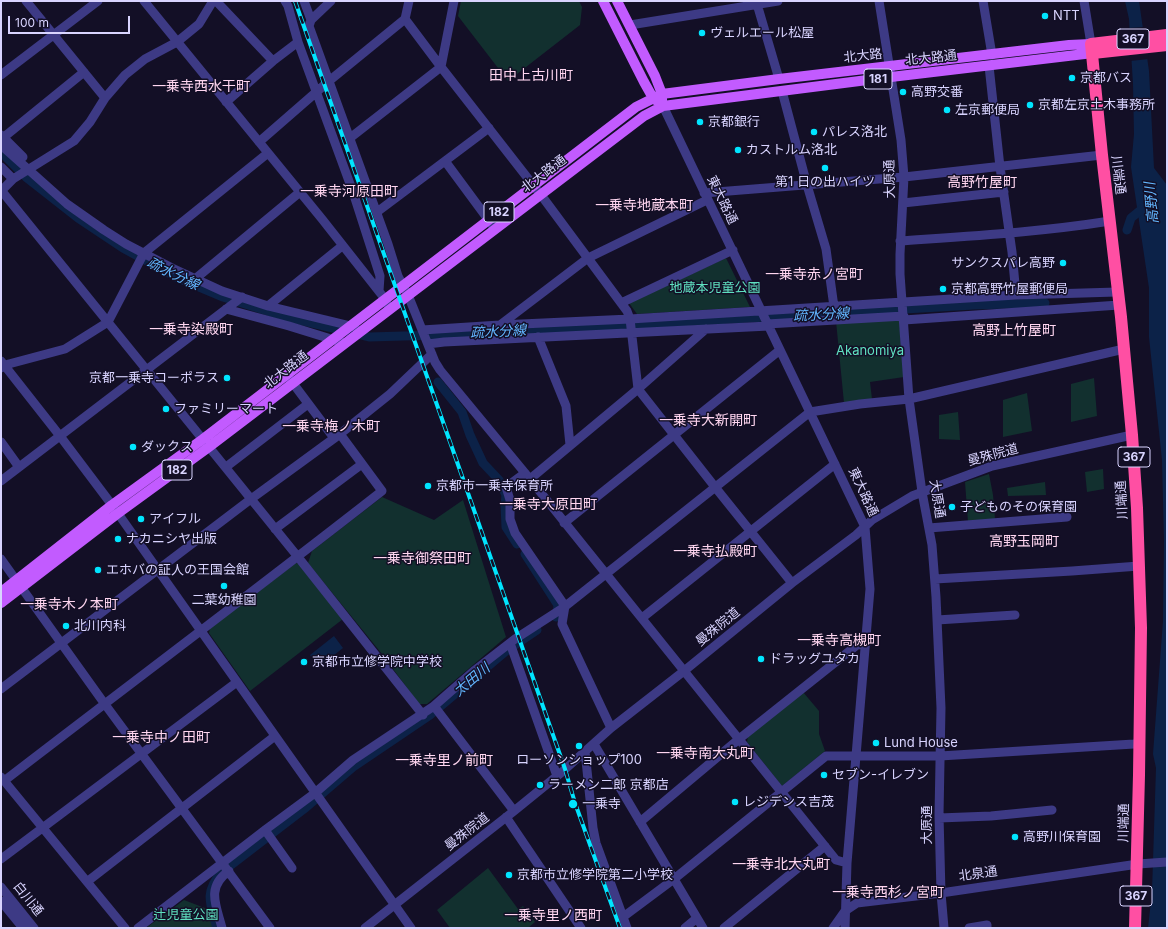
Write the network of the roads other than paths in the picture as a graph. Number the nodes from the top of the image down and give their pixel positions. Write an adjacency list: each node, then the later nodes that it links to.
1 (26, 1): 21 (street)
2 (98, 1): 21 (street)
3 (144, 1): 23 (street)
4 (213, 1): 23 (street)
5 (216, 1): 27 (street)
6 (285, 1): 24 (street)
7 (304, 1): 19 (street)
8 (331, 1): 19 (street)
9 (409, 1): 18 (street)
10 (454, 1): 29 (street)
11 (603, 1): 37 (main road, 東大路通)
12 (617, 1): 20 (main road)
13 (778, 1): 17 (street)
14 (879, 1): 31 (street, 大原通)
15 (983, 1): 26 (street)
16 (1084, 1): 25 (street, 川端通)
17 (758, 4): 20 (street); 33 (street)
18 (406, 19): 29 (street); 34 (street)
19 (311, 20): 34 (street)
20 (630, 25): 37 (main road)
21 (54, 35): 30 (street); 32 (street)
22 (1167, 38): 25 (highway, 北大路通 / 367)
23 (177, 42): 38 (street); 39 (street)
24 (298, 42): 27 (street); 35 (street)
25 (1096, 48): 26 (main road, 北大路 / 181); 28 (main road, 北大路通 / 181); 46 (highway, 川端通 / 367)
26 (992, 55): 31 (main road, 北大路 / 181)
27 (273, 61): 39 (street)
28 (989, 66): 31 (main road, 北大路通 / 181); 49 (street)
29 (440, 67): 41 (street); 42 (street)
30 (84, 72): 38 (street); 43 (street)
31 (890, 72): 33 (main road, 北大路 / 181); 36 (main road, 北大路通 / 181); 51 (street, 大原通)
32 (1, 75)
33 (779, 79): 37 (main road, 北大路 / 181)
34 (329, 81): 35 (street); 42 (street)
35 (316, 92): 44 (street); 73 (street)
36 (782, 92): 40 (main road, 北大路通 / 181); 53 (street)
37 (657, 96): 40 (main road, 東大路通); 52 (main road, 北大路通 / 182)
38 (105, 98): 50 (street)
39 (226, 102): 44 (street)
40 (663, 106): 57 (main road, 北大路通 / 182); 58 (street, 東大路通)
41 (488, 128): 47 (street); 52 (street)
42 (350, 138): 60 (street)
43 (2, 139): 50 (street)
44 (259, 142): 45 (street)
45 (268, 153): 55 (street); 68 (street)
46 (1102, 155): 49 (street); 62 (highway, 川端通 / 367)
47 (445, 161): 60 (street); 61 (street)
48 (1, 167): 50 (street)
49 (1000, 167): 51 (street); 56 (street)
50 (23, 173): 54 (street); 68 (street)
51 (904, 177): 53 (street); 59 (street, 大原通)
52 (534, 185): 57 (street); 61 (main road, 北大路通 / 182)
53 (807, 185): 58 (street); 80 (street)
54 (1, 190): 85 (street)
55 (300, 192): 66 (street); 70 (street)
56 (1004, 192): 59 (street); 64 (street)
57 (541, 195): 63 (main road, 北大路通 / 182); 69 (street)
58 (706, 196): 67 (street, 東大路通); 69 (street)
59 (904, 203): 65 (street, 大原通)
60 (377, 212): 71 (street)
61 (489, 220): 63 (street); 71 (main road, 北大路通 / 182)
62 (1110, 221): 64 (street); 72 (highway, 川端通 / 367)
63 (495, 229): 74 (main road, 北大路通 / 182)
64 (1010, 233): 65 (street); 75 (street)
65 (900, 241): 82 (street, 大原通)
66 (342, 246): 73 (street); 79 (street)
67 (733, 250): 77 (street); 84 (street, 東大路通)
68 (143, 256): 70 (street); 85 (street)
69 (588, 258): 77 (street); 86 (street)
70 (195, 279): 76 (street)
71 (404, 285): 73 (main road, 北大路通 / 182); 74 (street)
72 (1117, 292): 75 (street); 78 (highway, 川端通 / 367)
73 (382, 295): 81 (street); 87 (main road, 北大路通 / 182)
74 (408, 295): 81 (main road, 北大路通 / 182); 91 (street)
75 (1016, 295): 82 (street)
76 (235, 303): 79 (street); 93 (street); 98 (street)
77 (621, 303): 83 (street)
78 (1119, 305): 82 (street); 94 (highway, 川端通 / 367)
79 (268, 306): 87 (street)
80 (834, 307): 82 (street); 84 (street)
81 (390, 309): 89 (main road, 北大路通 / 182)
82 (903, 312): 84 (street); 101 (street, 大原通)
83 (630, 319): 84 (street); 86 (street); 90 (street)
84 (765, 320): 88 (street); 95 (street, 東大路通)
85 (108, 322): 97 (street); 98 (street)
86 (500, 325): 91 (street)
87 (348, 327): 89 (street); 93 (main road, 北大路通 / 182)
88 (706, 329): 90 (street); 100 (street)
89 (363, 330): 93 (main road, 北大路通 / 182)
90 (631, 332): 92 (street); 100 (street)
91 (425, 337): 92 (street); 96 (street)
92 (538, 337): 110 (street)
93 (338, 339): 99 (main road, 北大路通 / 182)
94 (1124, 349): 101 (street); 105 (highway, 川端通 / 367)
95 (780, 350): 103 (street, 東大路通); 104 (street)
96 (432, 354): 107 (street); 115 (street)
97 (2, 365): 106 (street)
98 (147, 370): 106 (street); 109 (street)
99 (290, 379): 102 (street); 109 (main road, 北大路通 / 182)
100 (638, 389): 104 (street); 110 (street)
101 (909, 399): 103 (street); 118 (street, 大原通)
102 (308, 404): 107 (street); 114 (street)
103 (810, 412): 112 (street, 東大路通); 117 (street)
104 (673, 435): 117 (street); 123 (street)
105 (1132, 435): 118 (street, 曼殊院道); 130 (highway, 川端通 / 367)
106 (60, 436): 113 (street); 120 (street)
107 (337, 436): 111 (street); 119 (street)
108 (1, 442): 113 (street)
109 (206, 443): 114 (street); 120 (main road, 北大路通 / 182); 121 (main road, 北大路通 / 182)
110 (570, 445): 115 (street)
111 (362, 464): 126 (street); 128 (street)
112 (835, 464): 124 (street, 東大路通); 127 (street)
113 (20, 467): 116 (street)
114 (226, 467): 119 (street)
115 (527, 476): 123 (street); 138 (street)
116 (1, 481)
117 (714, 487): 127 (street); 132 (street)
118 (922, 492): 124 (street, 曼殊院道); 125 (street, 大原通)
119 (251, 499): 126 (street); 131 (street)
120 (112, 505): 121 (street); 135 (main road, 北大路通 / 182)
121 (117, 514): 131 (street); 135 (main road, 北大路通 / 182)
122 (1068, 518): 125 (street)
123 (564, 523): 132 (street)
124 (865, 527): 134 (street, 曼殊院道); 144 (street, 東大路通)
125 (929, 528): 133 (street, 大原通)
126 (275, 529): 128 (street)
127 (750, 532): 134 (street); 140 (street)
128 (298, 557): 142 (street); 151 (street)
129 (1, 559): 135 (street)
130 (1139, 566): 133 (street); 155 (highway, 川端通 / 367)
131 (158, 570): 142 (street); 143 (street)
132 (606, 573): 138 (street); 140 (street)
133 (935, 579): 141 (street, 大原通)
134 (792, 583): 146 (street, 曼殊院道)
135 (19, 584): 136 (main road, 北大路通 / 182); 137 (main road, 北大路通 / 182); 143 (street)
136 (1, 592)
137 (1, 603)
138 (561, 609): 145 (street); 152 (street)
139 (1015, 615): 141 (street)
140 (642, 618): 146 (street)
141 (937, 620): 160 (street, 大原通)
142 (200, 630): 147 (street); 149 (street)
143 (61, 643): 148 (street); 149 (street)
144 (866, 644): 154 (street); 159 (street, 東大路通)
145 (512, 647): 150 (street); 161 (street)
146 (684, 671): 152 (street, 曼殊院道); 154 (street)
147 (237, 682): 153 (street); 158 (street)
148 (1, 689)
149 (104, 703): 158 (street); 162 (street)
150 (436, 708): 151 (street); 167 (street)
151 (423, 715): 164 (street)
152 (611, 728): 156 (street, 曼殊院道)
153 (275, 736): 164 (street); 165 (street)
154 (739, 738): 163 (street); 170 (street)
155 (1140, 743): 160 (street); 177 (highway, 川端通 / 367)
156 (594, 744): 157 (street, 曼殊院道); 170 (street)
157 (585, 751): 161 (street, 曼殊院道); 187 (street)
158 (142, 753): 165 (street); 171 (street)
159 (856, 755): 160 (street); 163 (street); 176 (street, 東大路通)
160 (940, 756): 169 (street, 大原通)
161 (557, 776): 167 (street, 曼殊院道)
162 (2, 779): 171 (street)
163 (782, 792): 173 (street); 180 (street)
164 (317, 796): 172 (street); 185 (street)
165 (182, 808): 178 (street); 181 (street)
166 (1052, 810): 169 (street)
167 (514, 811): 168 (street, 曼殊院道)
168 (506, 817): 185 (street, 曼殊院道); 197 (street)
169 (939, 818): 183 (street, 大原通)
170 (640, 822): 180 (street)
171 (43, 828): 174 (street); 181 (street)
172 (268, 834): 178 (street); 179 (street)
173 (825, 846): 176 (street); 201 (street)
174 (1, 859)
175 (1167, 862): 177 (street, 北泉通)
176 (847, 863): 186 (street, 東大路通)
177 (1143, 863): 183 (street, 北泉通); 207 (highway, 川端通 / 367)
178 (226, 867): 192 (street); 193 (street); 194 (street)
179 (292, 868)
180 (674, 879): 187 (street); 188 (street)
181 (88, 881): 191 (street)
182 (1, 887): 190 (street, 白川通)
183 (941, 893): 186 (street, 北泉通); 204 (street, 大原通)
184 (1, 901): 189 (street, 白川通)
185 (394, 905): 195 (street, 曼殊院道); 196 (street)
186 (844, 911): 202 (street); 203 (street, 東大路通)
187 (624, 917): 198 (street)
188 (697, 918): 199 (street); 200 (street)
189 (23, 928)
190 (34, 928)
191 (125, 928)
192 (138, 928)
193 (222, 928)
194 (270, 928)
195 (365, 928)
196 (411, 928)
197 (582, 928)
198 (627, 928)
199 (685, 928)
200 (703, 928)
201 (724, 928)
202 (833, 928)
203 (845, 928)
204 (944, 928)
205 (970, 928): 206 (street)
206 (987, 928)
207 (1135, 928)

